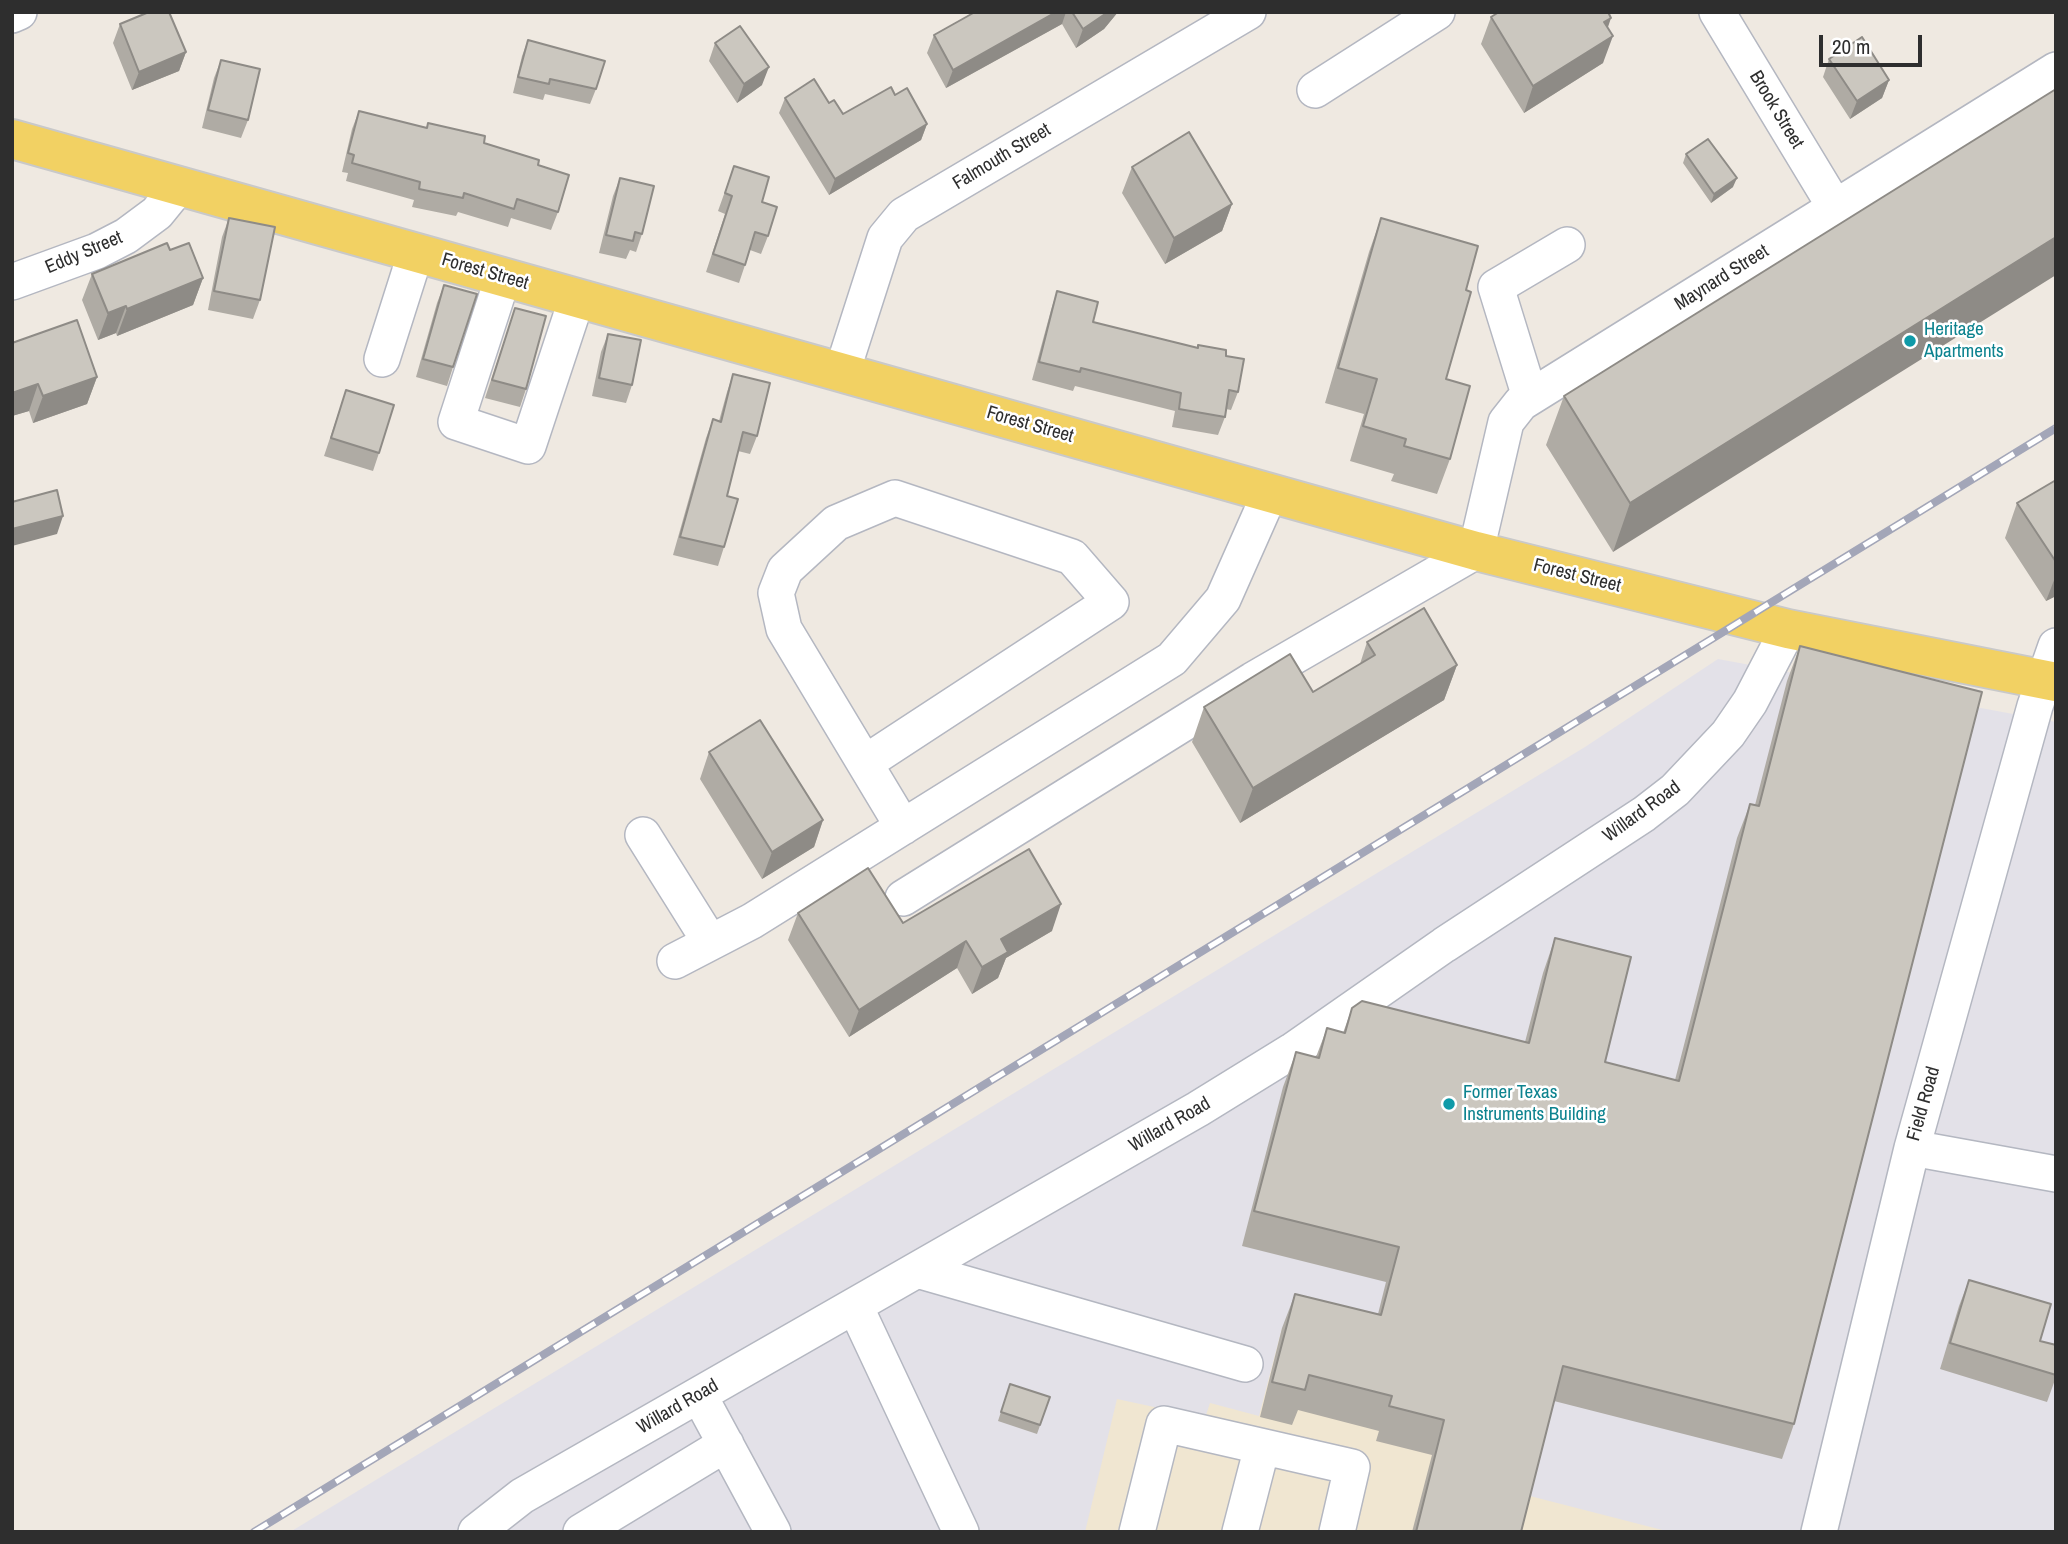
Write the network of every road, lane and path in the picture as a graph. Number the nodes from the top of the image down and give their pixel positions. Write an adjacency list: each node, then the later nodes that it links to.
1 (19, 12): 5 (street)
2 (1248, 12): 17 (street, Falmouth Street)
3 (1437, 12): 7 (street)
4 (1717, 12): 10 (street, Brook Street)
5 (12, 15)
6 (2056, 70): 10 (street, Maynard Street)
7 (1315, 90)
8 (12, 139): 9 (main road, Forest Street)
9 (179, 186): 12 (main road, Forest Street); 14 (street, Eddy Street)
10 (1835, 207): 18 (street, Maynard Street)
11 (1567, 245): 18 (street)
12 (416, 252): 13 (main road, Forest Street); 16 (street)
13 (503, 276): 15 (main road, Forest Street); 15 (street)
14 (12, 282)
15 (577, 298): 17 (main road, Forest Street)
16 (382, 359)
17 (842, 372): 19 (main road, Forest Street)
18 (1530, 397): 20 (street, Maynard Street)
19 (1270, 493): 20 (main road, Forest Street); 24 (street)
20 (1476, 551): 21 (main road, Forest Street); 26 (street)
21 (1788, 629): 22 (main road, Forest Street); 31 (street, Willard Road)
22 (2051, 669): 29 (street, Field Road)
23 (865, 763): 23 (street); 24 (street)
24 (902, 827): 27 (street)
25 (643, 835): 27 (street)
26 (903, 898)
27 (710, 942): 28 (street)
28 (675, 961)
29 (1912, 1148): 30 (street); 44 (street, Field Road)
30 (2056, 1174)
31 (918, 1270): 32 (street, Willard Road); 33 (street)
32 (855, 1306): 34 (street, Willard Road); 40 (street)
33 (1245, 1364)
34 (699, 1395): 35 (street); 37 (street, Willard Road)
35 (726, 1444): 38 (street); 39 (street)
36 (1262, 1447): 41 (street); 42 (street); 43 (street)
37 (476, 1532)
38 (581, 1532)
39 (774, 1532)
40 (961, 1532)
41 (1137, 1532)
42 (1240, 1532)
43 (1337, 1532)
44 (1819, 1532)

